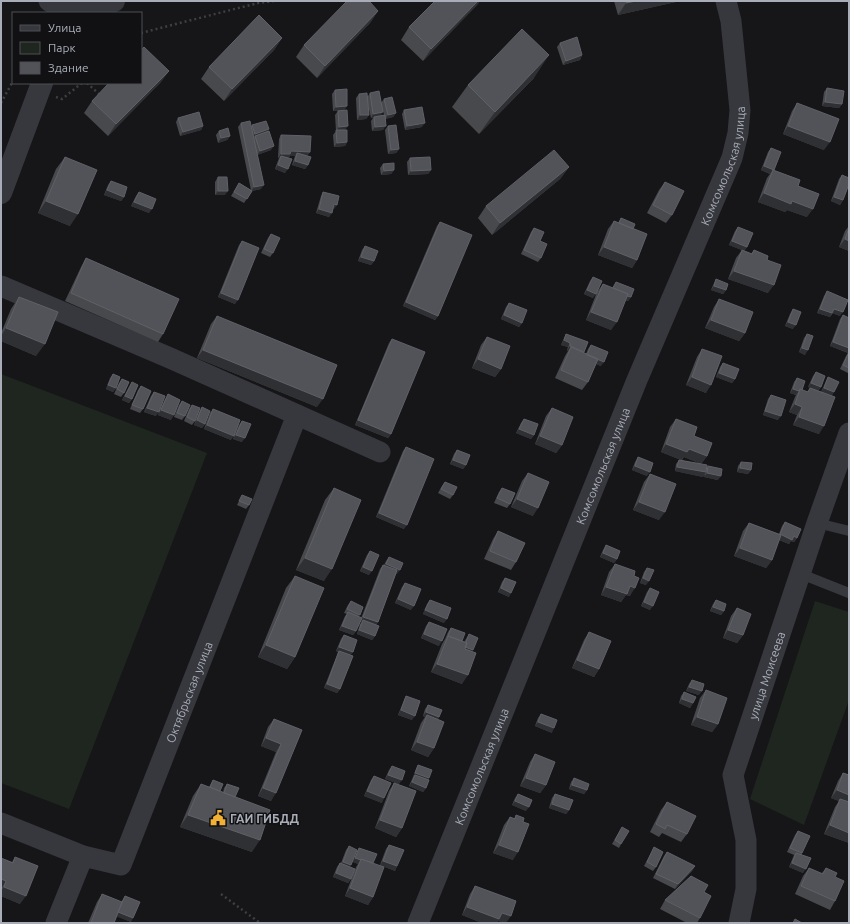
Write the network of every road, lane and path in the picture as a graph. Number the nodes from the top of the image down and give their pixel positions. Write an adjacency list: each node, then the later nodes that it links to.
1 (49, 1): 5 (street)
2 (114, 1): 6 (street)
3 (275, 1): 7 (path)
4 (726, 1): 27 (street, Комсомольская улица)
5 (67, 12)
6 (73, 12)
7 (142, 34)
8 (12, 83): 12 (path)
9 (42, 84): 13 (street)
10 (88, 84): 11 (path)
11 (99, 94)
12 (1, 103)
13 (1, 193)
14 (1, 286): 15 (street)
15 (297, 416): 17 (street); 23 (street, Октябрьская улица)
16 (849, 433): 18 (street, улица Моисеева)
17 (380, 452)
18 (818, 523): 19 (lane); 20 (street, улица Моисеева)
19 (849, 531)
20 (801, 574): 21 (lane); 28 (street, улица Моисеева)
21 (849, 593)
22 (1, 823): 23 (street)
23 (83, 856): 25 (street)
24 (221, 894): 26 (path)
25 (56, 923)
26 (260, 923)
27 (418, 923)
28 (739, 923)

